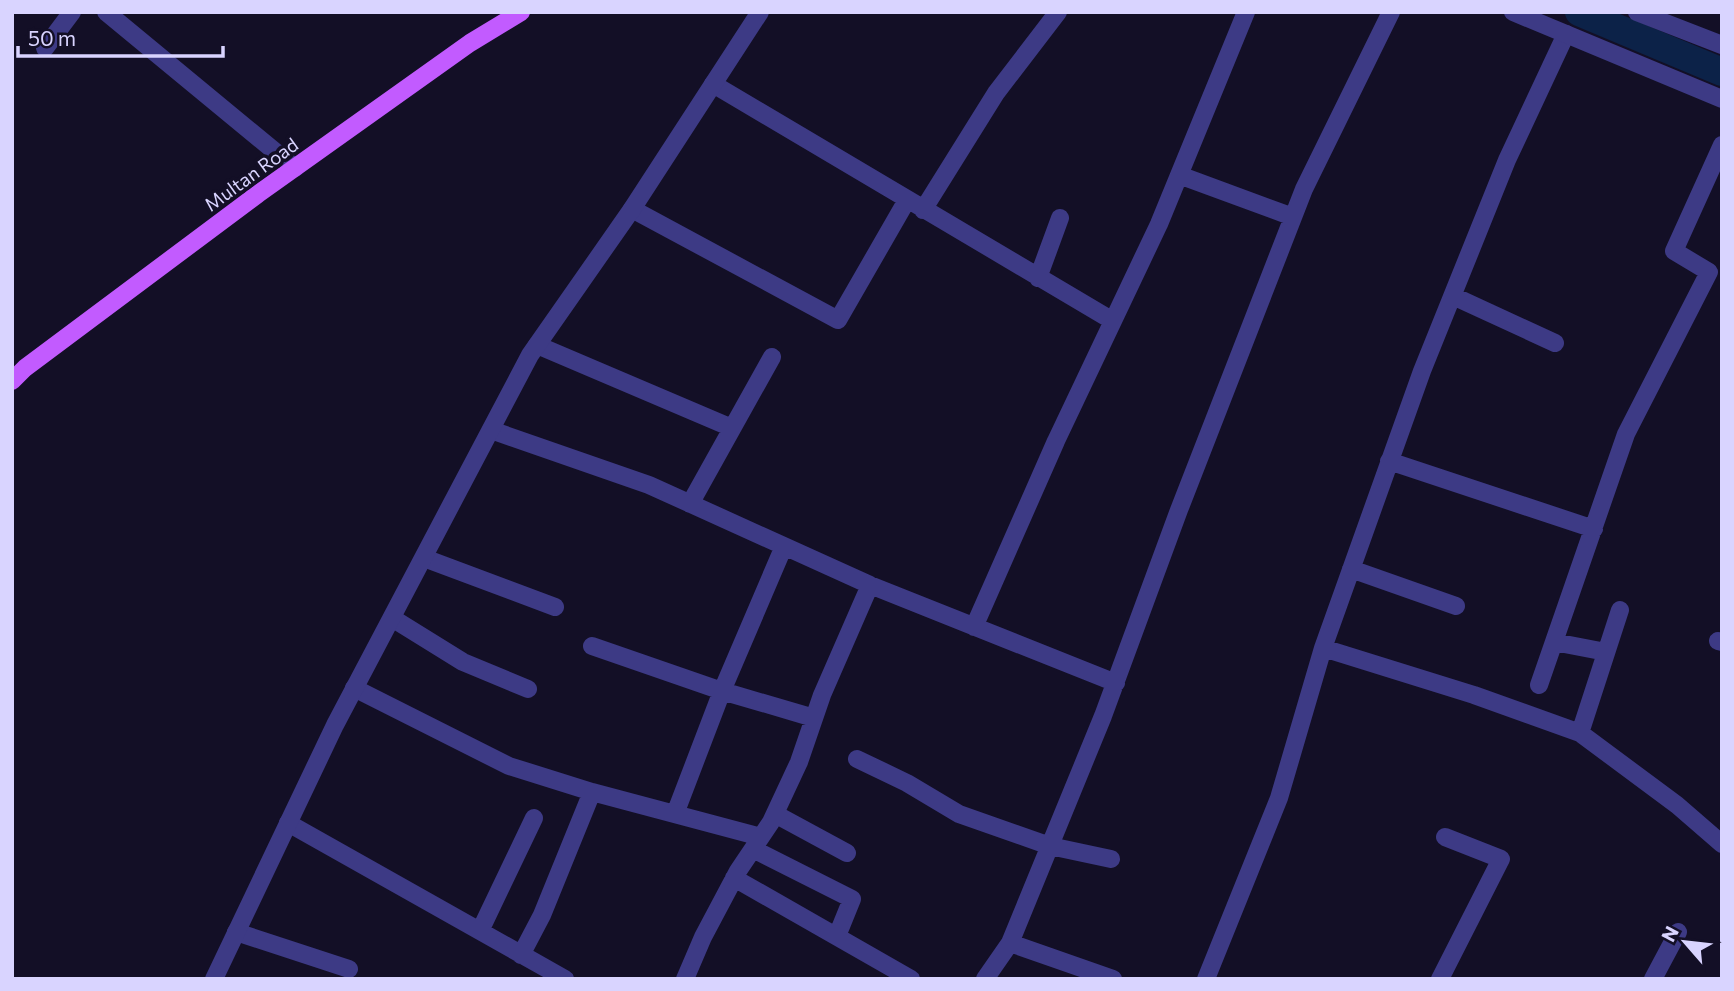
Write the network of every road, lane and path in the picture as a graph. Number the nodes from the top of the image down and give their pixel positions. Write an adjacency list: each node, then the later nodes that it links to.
1 (72, 12): 12 (street)
2 (106, 12): 16 (street)
3 (521, 12): 16 (main road, Multan Road)
4 (760, 12): 13 (street)
5 (1058, 12): 20 (street)
6 (1247, 12): 17 (street)
7 (1391, 12): 21 (street)
8 (1513, 12): 10 (street)
9 (1637, 12): 11 (street)
10 (1566, 34): 14 (street); 24 (street)
11 (1722, 45)
12 (45, 48)
13 (713, 84): 18 (street); 19 (street)
14 (1722, 99)
15 (1722, 145): 34 (street)
16 (295, 168): 29 (main road, Multan Road)
17 (1179, 175): 21 (street); 25 (street)
18 (907, 200): 19 (street); 20 (street)
19 (632, 209): 27 (street)
20 (923, 209): 23 (street)
21 (1293, 217): 48 (street)
22 (1060, 218): 23 (street)
23 (1038, 278): 25 (street)
24 (1453, 296): 26 (street); 32 (street)
25 (1112, 321): 43 (street)
26 (1555, 343)
27 (537, 345): 30 (street); 31 (street)
28 (772, 358): 30 (street)
29 (12, 381)
30 (732, 428): 33 (street)
31 (491, 430): 33 (street); 36 (street)
32 (1389, 461): 34 (street); 37 (street)
33 (690, 504): 35 (street)
34 (1594, 529): 44 (street)
35 (784, 546): 38 (street); 52 (street)
36 (424, 558): 40 (street); 42 (street)
37 (1351, 569): 39 (street); 46 (street)
38 (870, 585): 43 (street); 53 (street)
39 (1455, 606)
40 (555, 607)
41 (1620, 610): 47 (street)
42 (392, 618): 50 (street); 51 (street)
43 (974, 627): 48 (street)
44 (1554, 642): 47 (street); 49 (street)
45 (592, 646): 52 (street)
46 (1323, 648): 54 (street); 81 (street)
47 (1606, 652): 54 (street)
48 (1116, 684): 64 (street)
49 (1539, 685)
50 (355, 688): 56 (street); 60 (street)
51 (528, 689)
52 (722, 691): 53 (street); 57 (street)
53 (814, 718): 58 (street)
54 (1580, 733): 63 (street)
55 (858, 760): 64 (street)
56 (593, 792): 57 (street); 73 (street)
57 (675, 814): 62 (street)
58 (775, 814): 62 (street); 65 (street)
59 (534, 818): 69 (street)
60 (288, 824): 68 (street); 69 (street)
61 (1445, 837): 82 (street)
62 (757, 843): 67 (street); 71 (street)
63 (1722, 844)
64 (1050, 846): 66 (street); 72 (street)
65 (848, 853)
66 (1111, 859)
67 (734, 878): 71 (street); 77 (street)
68 (236, 932): 74 (street); 75 (street)
69 (480, 932): 73 (street)
70 (1678, 932): 83 (street)
71 (837, 936): 78 (street)
72 (1010, 943): 79 (street); 80 (street)
73 (521, 955): 76 (street)
74 (349, 969)
75 (214, 979)
76 (565, 979)
77 (685, 979)
78 (911, 979)
79 (985, 979)
80 (1113, 979)
81 (1206, 979)
82 (1440, 979)
83 (1653, 979)

